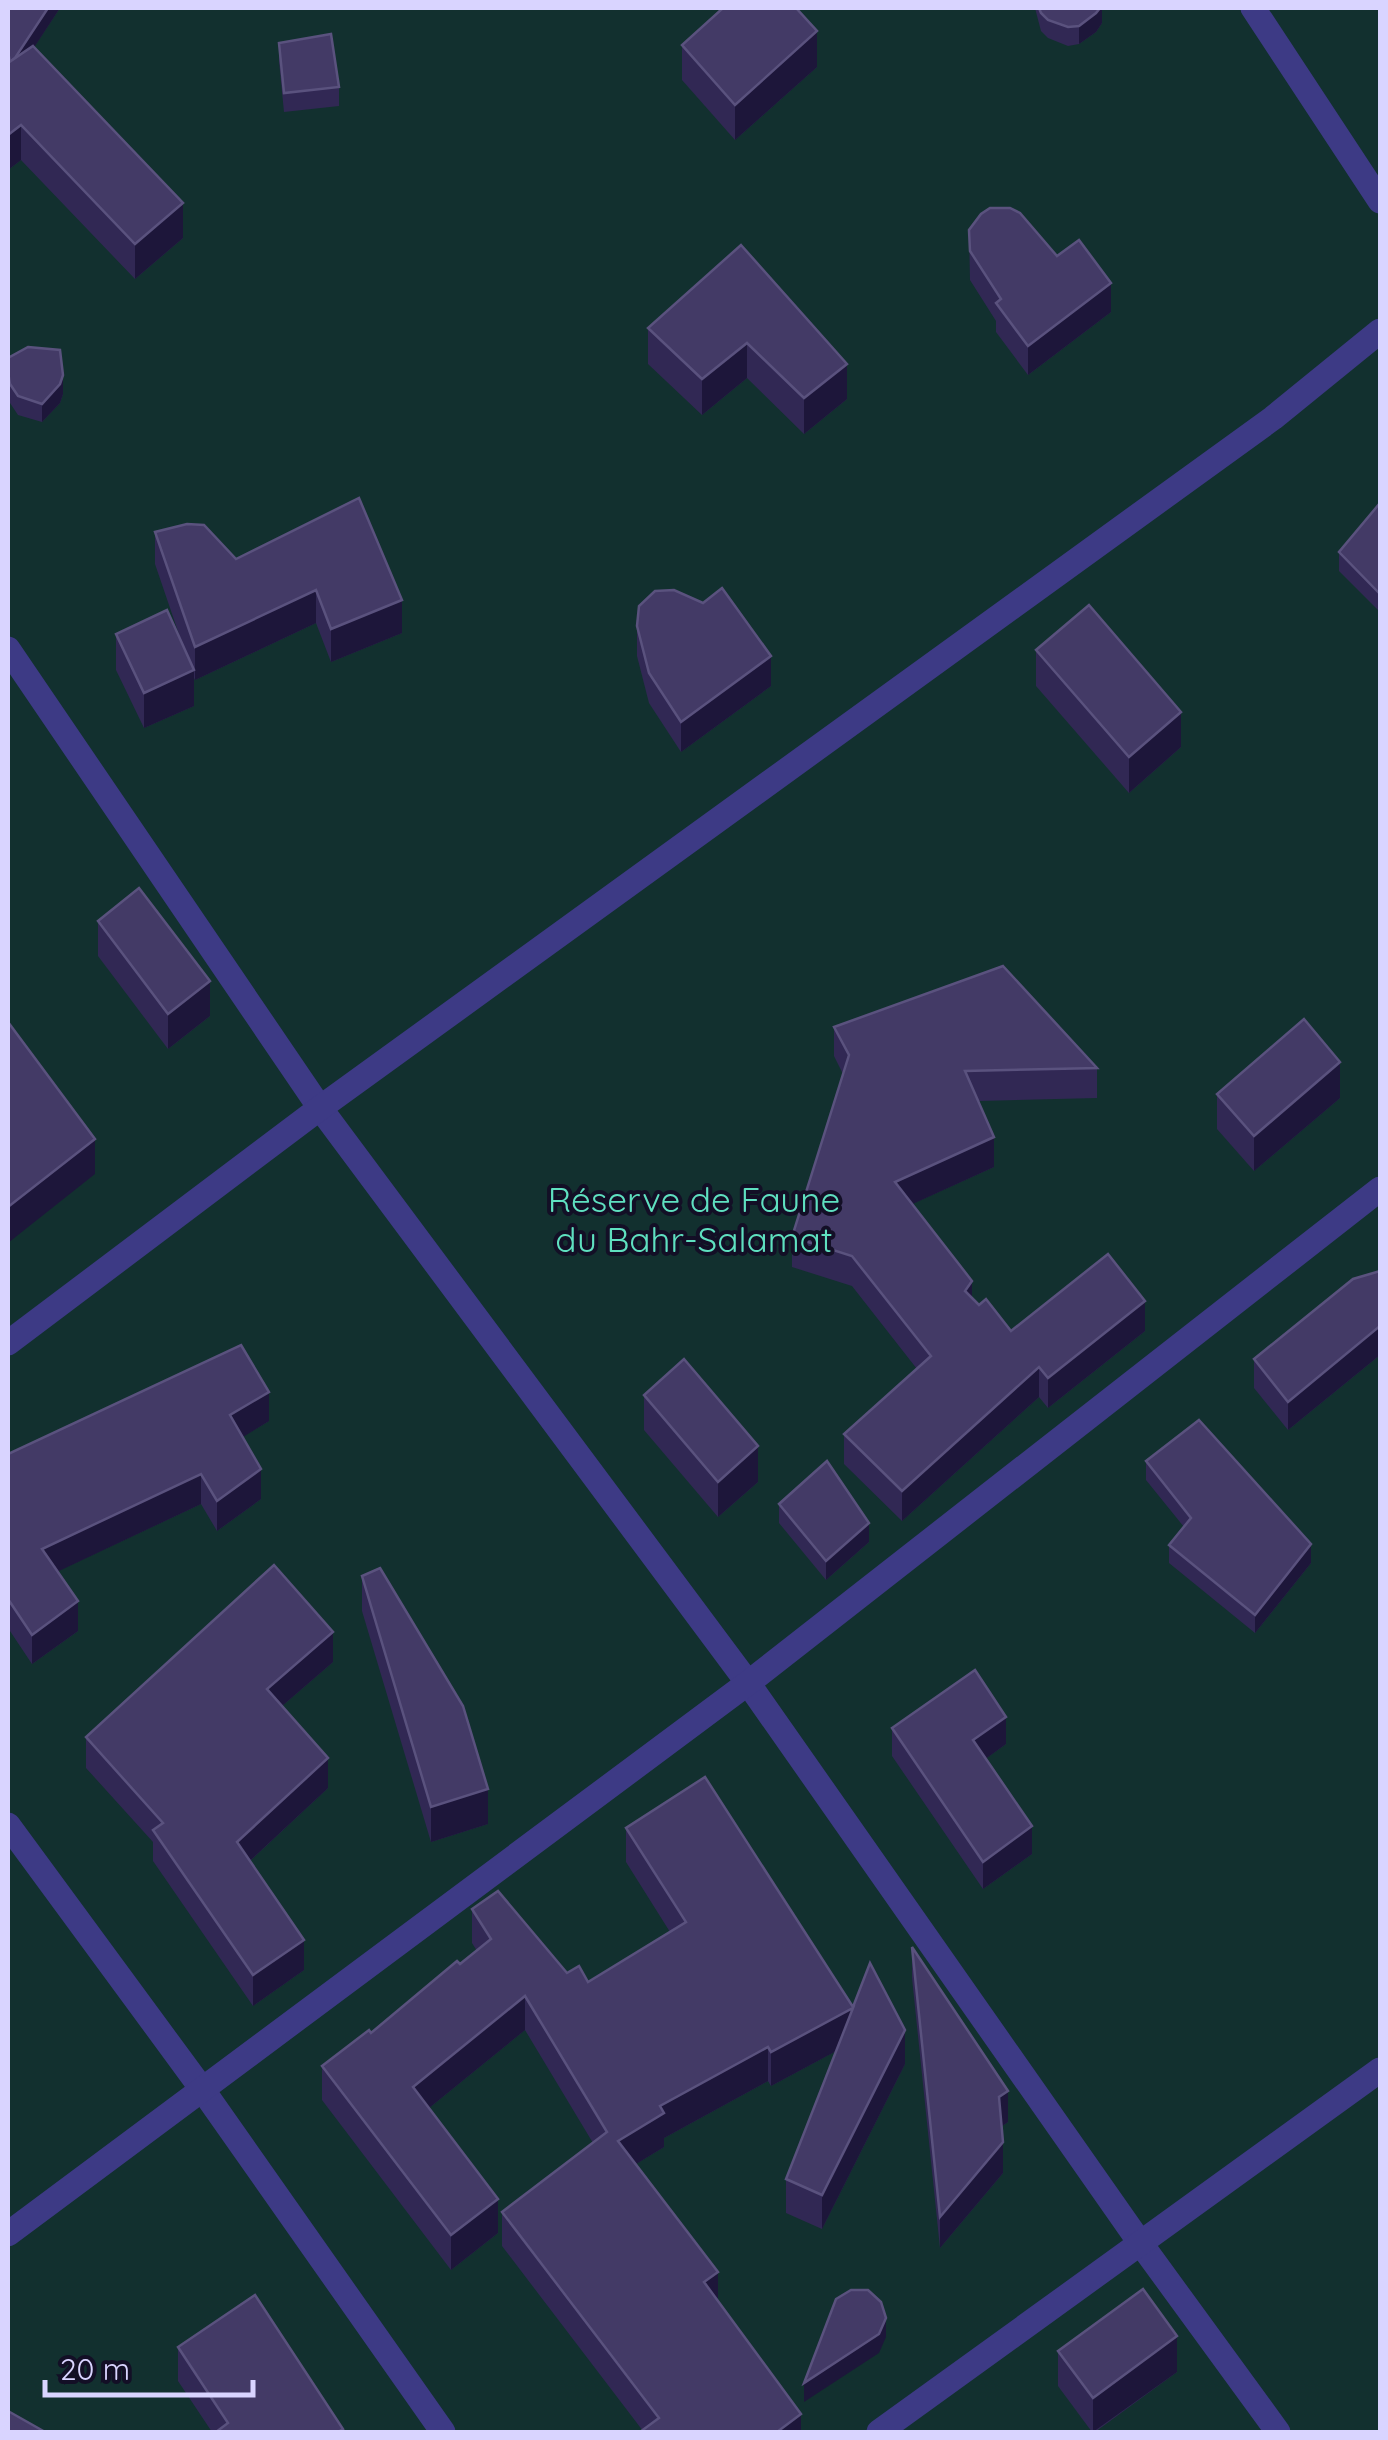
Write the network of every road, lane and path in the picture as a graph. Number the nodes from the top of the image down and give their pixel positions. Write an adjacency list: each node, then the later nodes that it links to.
1 (1253, 8): 2 (street)
2 (1380, 201)
3 (1380, 331): 5 (street)
4 (8, 649): 5 (street)
5 (320, 1108): 7 (street); 8 (street)
6 (1380, 1189): 8 (street)
7 (8, 1343)
8 (748, 1683): 11 (street); 13 (street)
9 (8, 1826): 11 (street)
10 (1380, 2070): 13 (street)
11 (202, 2089): 12 (street); 14 (street)
12 (8, 2234)
13 (1140, 2244): 15 (street); 16 (street)
14 (443, 2432)
15 (879, 2432)
16 (1278, 2432)

